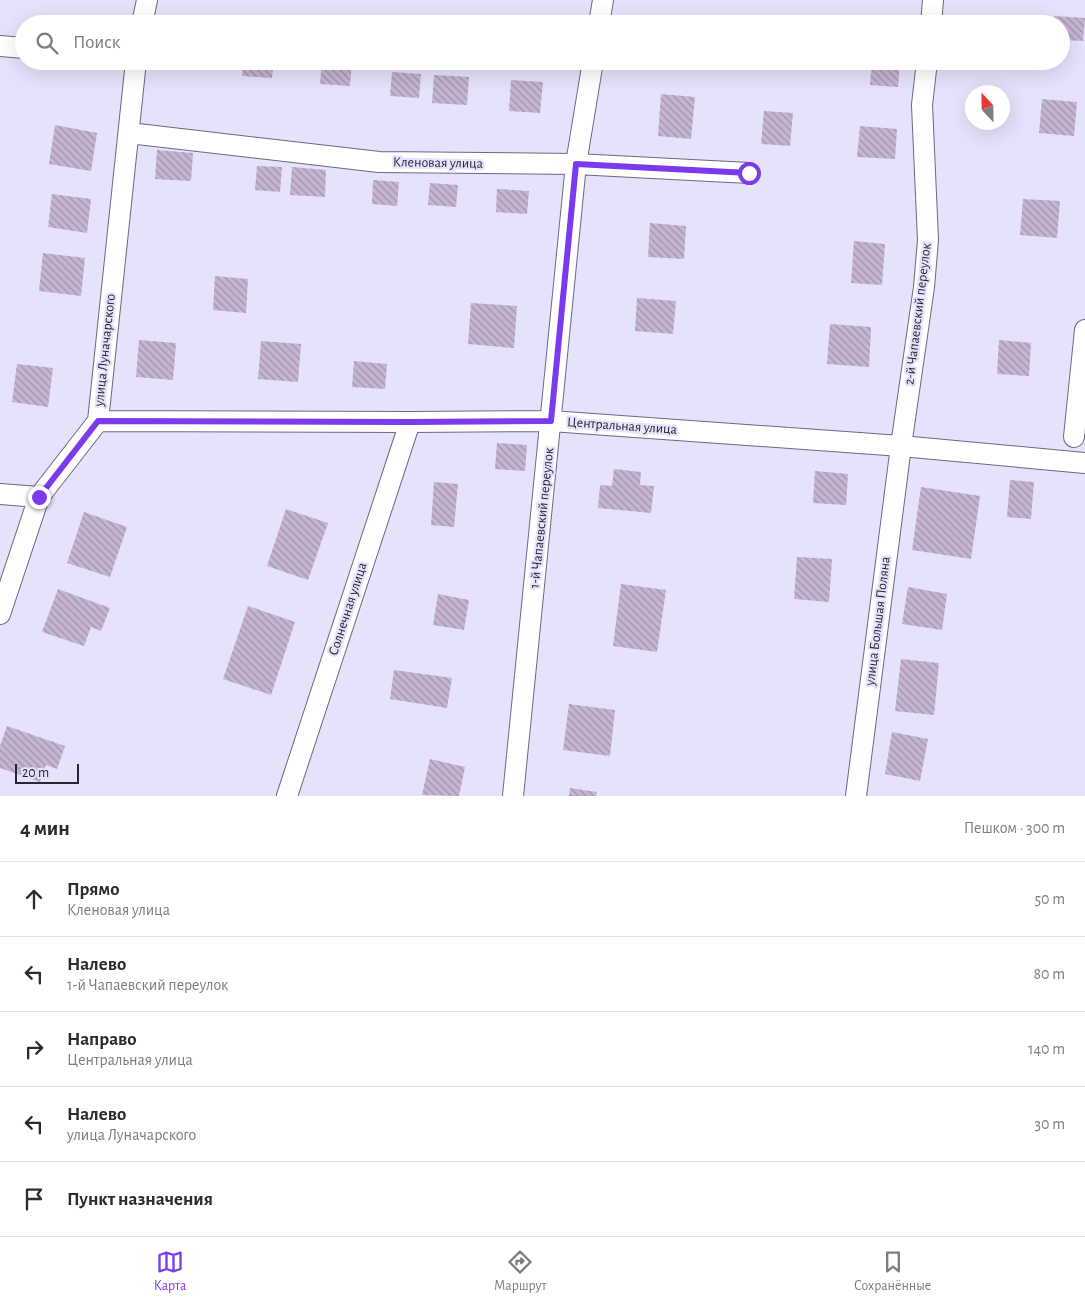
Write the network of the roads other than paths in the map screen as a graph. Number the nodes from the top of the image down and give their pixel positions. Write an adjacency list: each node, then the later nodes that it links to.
1 (147, 0): 4 (street)
2 (603, 0): 5 (street)
3 (933, 0): 6 (street)
4 (144, 15)
5 (600, 15)
6 (932, 15)
7 (0, 46): 8 (street)
8 (15, 47)
9 (135, 70): 12 (street, улица Луначарского)
10 (592, 70): 13 (street, 1-й Чапаевский переулок)
11 (925, 70): 20 (street, 2-й Чапаевский переулок)
12 (129, 133): 13 (street, Кленовая улица); 16 (street, улица Луначарского)
13 (576, 164): 14 (street, Кленовая улица); 17 (street, 1-й Чапаевский переулок)
14 (749, 173)
15 (1085, 330): 19 (street)
16 (98, 421): 18 (street, Центральная улица); 23 (street, улица Луначарского)
17 (551, 421): 18 (street, Центральная улица); 20 (street, Центральная улица); 26 (street, 1-й Чапаевский переулок)
18 (410, 422): 25 (street, Солнечная улица)
19 (1074, 437)
20 (901, 446): 21 (street, Центральная улица); 27 (street, улица Большая Поляна)
21 (1085, 463)
22 (0, 494): 23 (street)
23 (39, 497): 24 (street, улица Луначарского)
24 (0, 614)
25 (287, 796)
26 (513, 796)
27 (856, 796)

